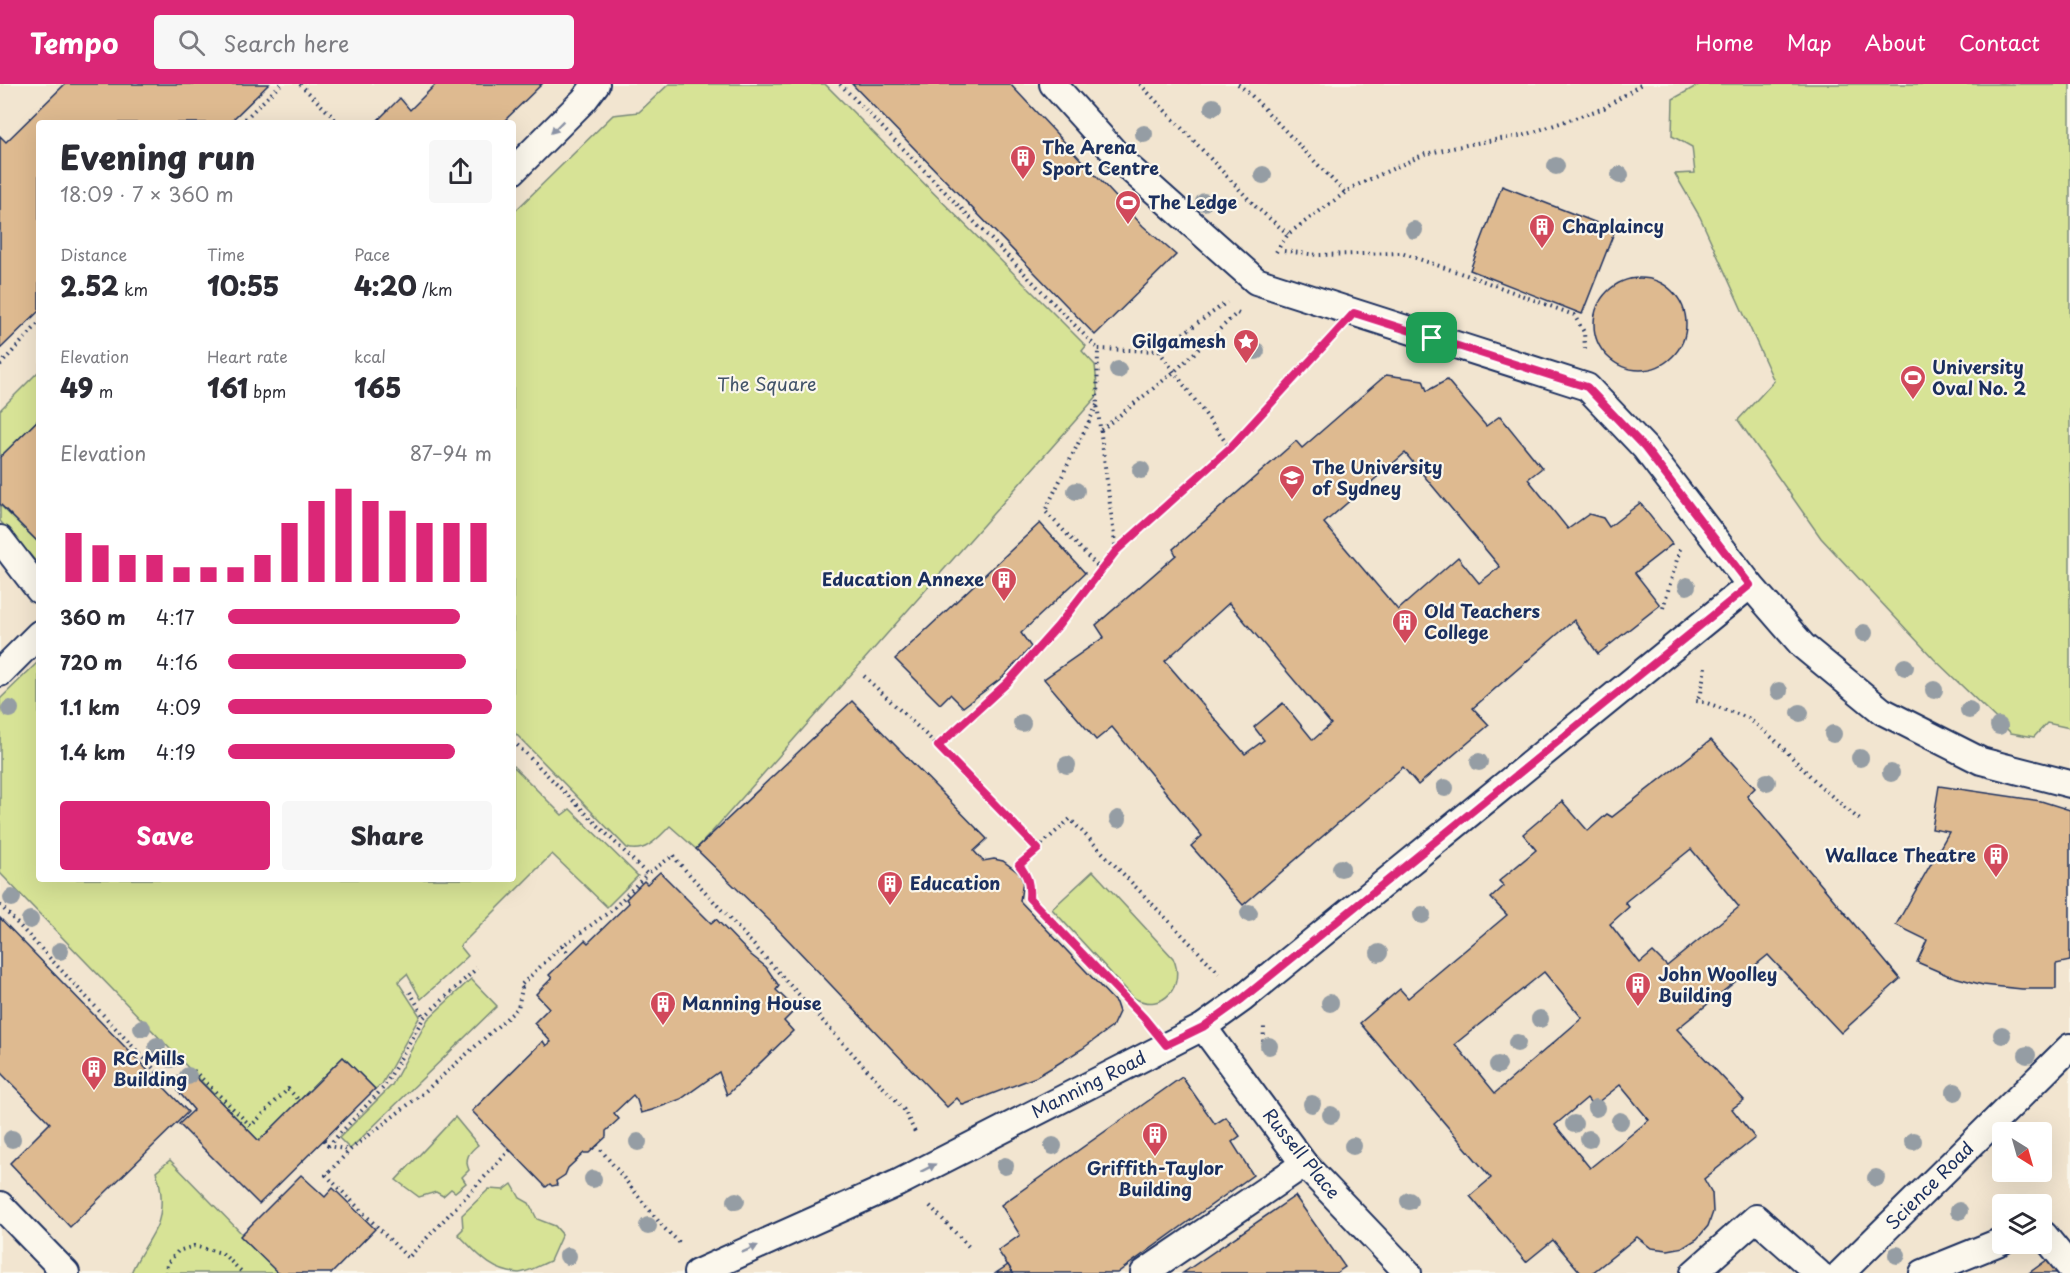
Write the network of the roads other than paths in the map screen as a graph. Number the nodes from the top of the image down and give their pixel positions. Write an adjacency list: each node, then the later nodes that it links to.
1 (596, 84): 3 (lane, one-way to 3)
2 (1053, 84): 5 (lane)
3 (516, 168)
4 (0, 539): 6 (lane)
5 (1750, 585): 9 (lane); 10 (lane, Manning Road)
6 (36, 586)
7 (36, 637): 8 (lane)
8 (0, 673)
9 (2070, 784)
10 (1203, 1027): 12 (lane, Russell Place); 18 (lane, Manning Road, one-way to 10)
11 (2070, 1047): 17 (lane, Science Road)
12 (1304, 1164): 20 (lane); 21 (lane, Russell Place)
13 (0, 1205): 19 (lane)
14 (1992, 1245): 24 (lane)
15 (2052, 1245): 16 (lane)
16 (2070, 1267)
17 (1853, 1269)
18 (701, 1271)
19 (66, 1273)
20 (1144, 1273)
21 (1408, 1273)
22 (1694, 1273): 23 (lane)
23 (1818, 1273)
24 (1923, 1273)

